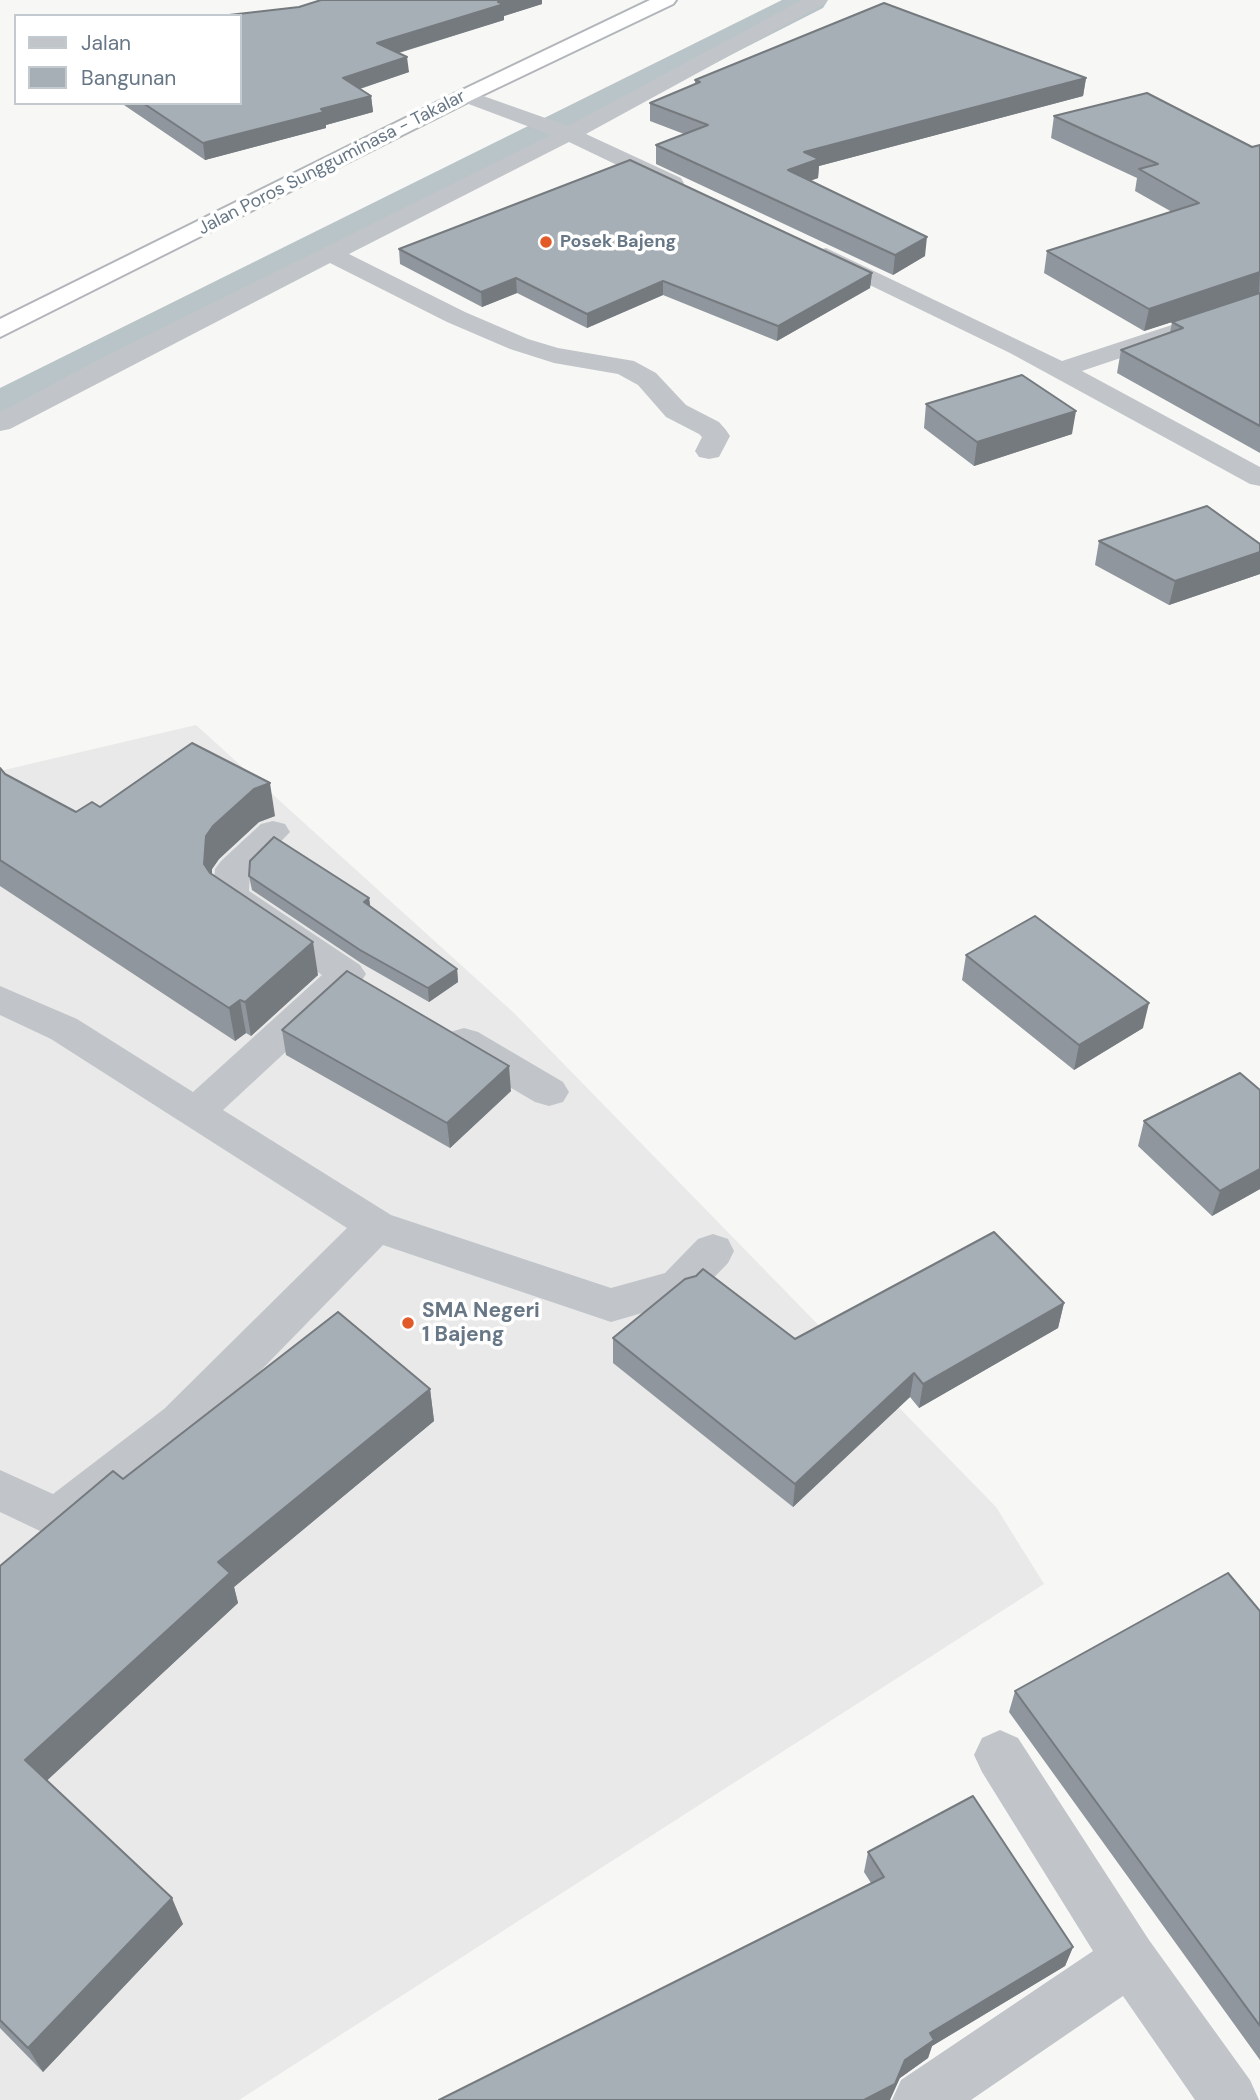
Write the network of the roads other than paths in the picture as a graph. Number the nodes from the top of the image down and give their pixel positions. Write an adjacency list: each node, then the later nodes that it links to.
1 (666, 0): 3 (highway, Jalan Poros Sungguminasa - Takalar)
2 (817, 0): 4 (street)
3 (465, 96): 4 (street); 9 (highway, Jalan Poros Sungguminasa - Takalar)
4 (562, 131): 5 (street); 7 (street)
5 (690, 192)
6 (801, 244): 10 (street)
7 (330, 254): 11 (street); 12 (street)
8 (1260, 303): 10 (street)
9 (0, 329)
10 (1061, 370): 13 (street)
11 (0, 423)
12 (709, 451)
13 (1260, 478)
14 (273, 832): 18 (street)
15 (0, 999): 18 (street)
16 (430, 1023): 17 (street)
17 (548, 1092)
18 (195, 1113): 19 (street)
19 (376, 1226): 20 (street); 21 (street)
20 (713, 1251)
21 (0, 1490)
22 (1000, 1755): 23 (street)
23 (1130, 1958): 24 (street); 25 (street)
24 (921, 2100)
25 (1230, 2100)

